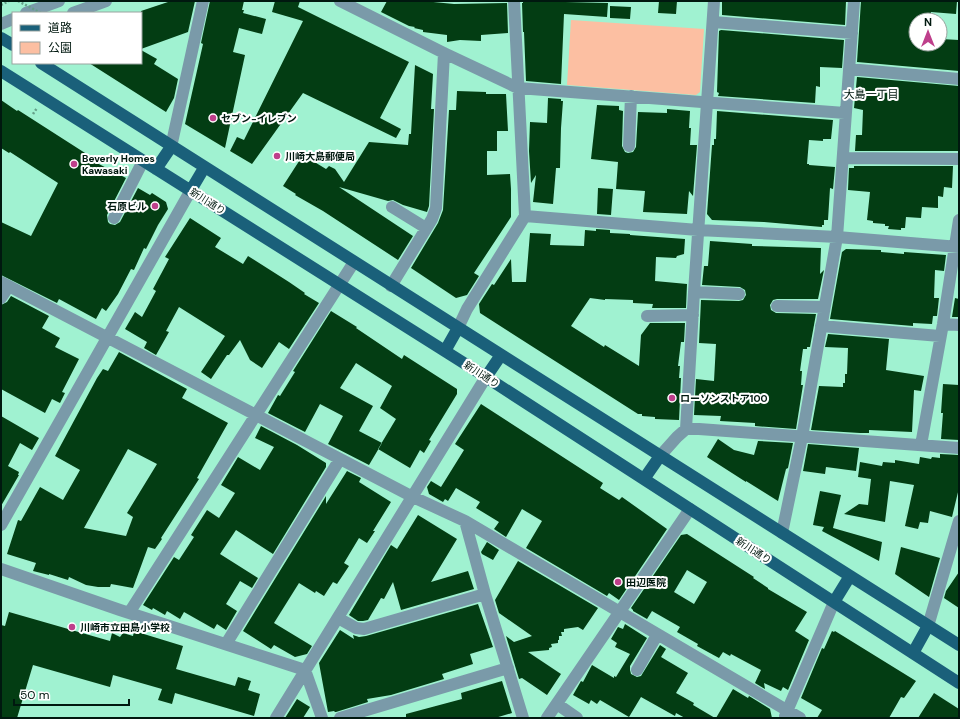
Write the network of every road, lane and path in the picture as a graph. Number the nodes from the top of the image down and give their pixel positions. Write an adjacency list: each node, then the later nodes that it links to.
1 (9, 1): 10 (path)
2 (18, 1): 12 (path, bridge)
3 (59, 1): 11 (street)
4 (106, 1): 13 (street)
5 (203, 1): 30 (street)
6 (340, 1): 18 (street)
7 (514, 1): 23 (street)
8 (714, 1): 15 (street)
9 (854, 1): 17 (street)
10 (1, 5)
11 (29, 12)
12 (39, 12)
13 (76, 12)
14 (12, 19): 16 (street)
15 (713, 22): 17 (street); 25 (street)
16 (1, 24)
17 (852, 33): 20 (street)
18 (444, 53): 23 (street); 41 (street)
19 (43, 64): 30 (main road)
20 (849, 69): 22 (street); 27 (street)
21 (1, 71): 33 (main road, 新川通り)
22 (959, 79)
23 (518, 88): 24 (street); 38 (street)
24 (631, 96): 25 (street); 29 (street)
25 (707, 102): 27 (street); 42 (street)
26 (37, 108): 28 (path)
27 (845, 113): 31 (street)
28 (33, 114)
29 (629, 146)
30 (171, 147): 34 (main road); 35 (main road)
31 (843, 158): 32 (street); 43 (street)
32 (959, 159)
33 (143, 161): 35 (main road, 新川通り); 39 (street)
34 (204, 168): 36 (main road); 45 (main road)
35 (156, 169): 36 (main road, 新川通り)
36 (191, 190): 47 (main road, 新川通り); 61 (street)
37 (392, 207): 41 (street)
38 (525, 216): 42 (street); 59 (street)
39 (114, 218)
40 (959, 220): 44 (street)
41 (426, 228): 48 (street)
42 (698, 230): 43 (street); 49 (street)
43 (837, 237): 44 (street); 53 (street)
44 (957, 247): 56 (street)
45 (354, 262): 47 (street); 48 (main road)
46 (5, 284): 51 (street); 61 (street)
47 (339, 284): 62 (main road, 新川通り); 65 (street)
48 (391, 286): 59 (main road)
49 (694, 292): 50 (street); 55 (street)
50 (739, 294)
51 (1, 298)
52 (777, 306): 53 (street)
53 (824, 307): 58 (street)
54 (647, 316): 55 (street)
55 (693, 316): 66 (street)
56 (943, 324): 57 (street); 60 (street)
57 (959, 325)
58 (821, 326): 60 (street); 67 (street)
59 (458, 328): 62 (main road); 63 (main road)
60 (940, 336): 68 (street)
61 (107, 338): 65 (street); 77 (street)
62 (445, 351): 64 (main road, 新川通り)
63 (501, 355): 64 (main road); 70 (main road)
64 (486, 377): 72 (main road, 新川通り); 73 (street)
65 (257, 415): 71 (street); 83 (street)
66 (686, 429): 67 (street); 70 (street)
67 (802, 437): 68 (street); 78 (street)
68 (921, 445): 69 (street)
69 (959, 448)
70 (660, 456): 72 (main road); 78 (main road)
71 (340, 459): 73 (street); 88 (street)
72 (644, 479): 74 (main road, 新川通り)
73 (413, 497): 75 (street); 85 (street)
74 (690, 509): 82 (main road, 新川通り); 84 (street)
75 (465, 521): 81 (street); 84 (street)
76 (959, 521): 86 (street)
77 (1, 525)
78 (782, 533): 80 (main road)
79 (1, 569): 83 (street)
80 (850, 576): 82 (main road); 86 (main road)
81 (485, 594): 85 (street); 91 (street)
82 (834, 602): 90 (main road, 新川通り); 96 (street)
83 (129, 613): 88 (street)
84 (620, 613): 87 (street); 95 (street)
85 (338, 618): 92 (street)
86 (928, 626): 89 (main road); 90 (main road)
87 (657, 634): 93 (street); 96 (street)
88 (226, 644): 92 (street)
89 (959, 646)
90 (913, 653): 94 (main road, 新川通り)
91 (508, 668): 99 (street); 100 (street)
92 (306, 670): 97 (street); 98 (street)
93 (637, 670)
94 (959, 682)
95 (557, 704): 101 (street); 102 (street)
96 (786, 714): 103 (street)
97 (276, 718)
98 (322, 718)
99 (340, 718)
100 (523, 718)
101 (547, 718)
102 (578, 718)
103 (800, 718)

